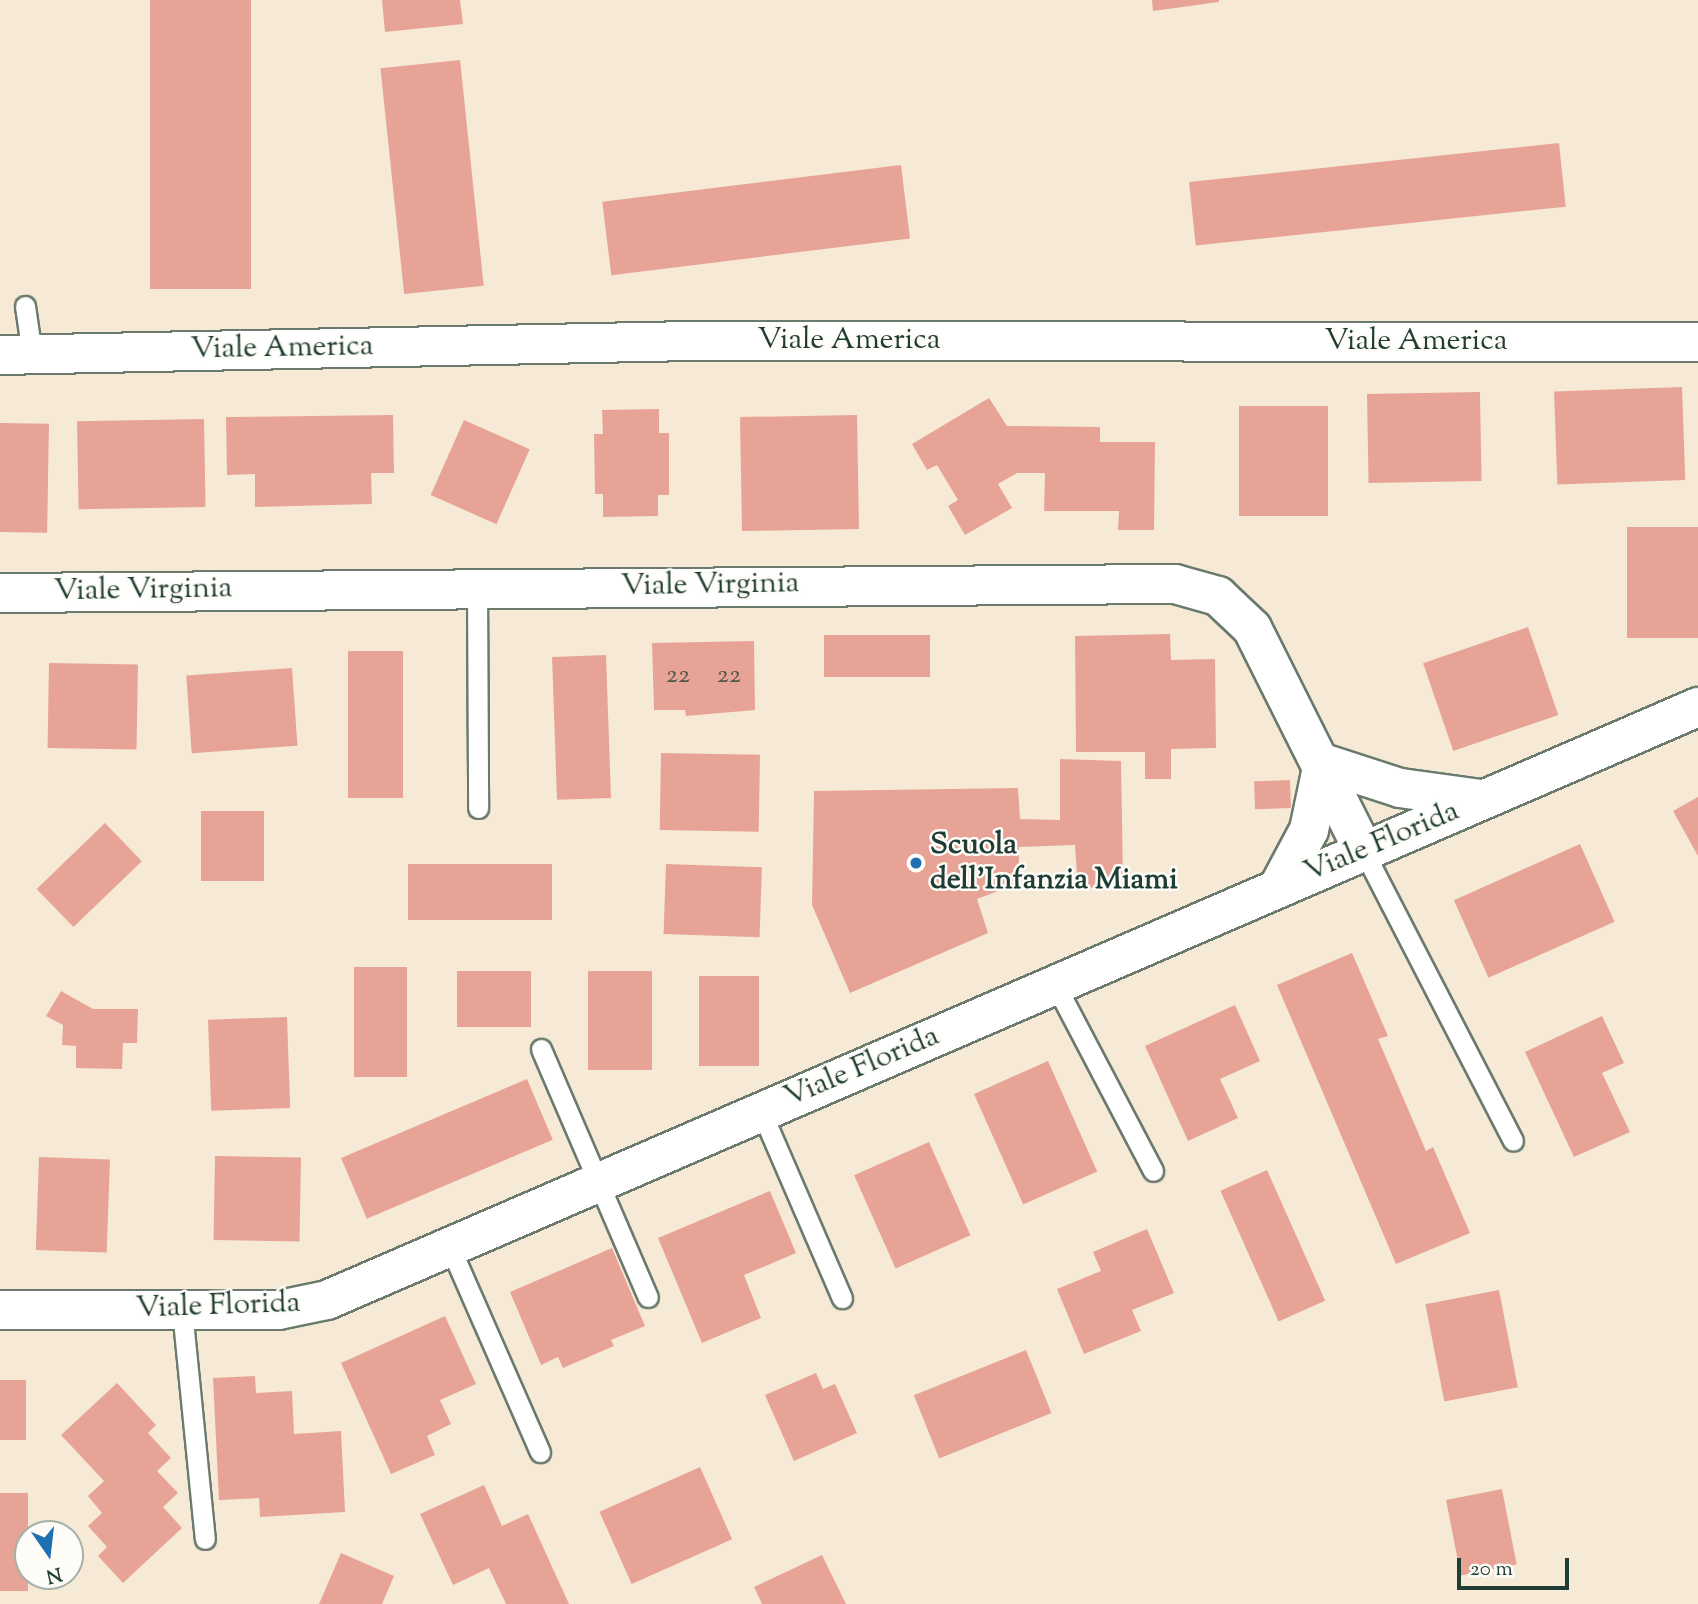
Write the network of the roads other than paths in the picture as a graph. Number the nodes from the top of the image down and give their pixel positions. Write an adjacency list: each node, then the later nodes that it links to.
1 (25, 306): 3 (lane)
2 (1698, 342): 3 (street, Viale America)
3 (16, 355)
4 (477, 588): 5 (street, Viale Virginia); 7 (street, Viale Virginia); 9 (lane)
5 (0, 593)
6 (1698, 707): 8 (street, Viale Florida)
7 (1323, 763): 8 (street); 10 (street, Viale Virginia); 11 (street)
8 (1482, 800): 10 (street, Viale Florida)
9 (478, 808)
10 (1363, 850): 11 (street, Viale Florida); 15 (lane)
11 (1278, 888): 12 (street, Viale Florida)
12 (1055, 984): 14 (street, Viale Florida); 16 (lane)
13 (541, 1048): 17 (lane)
14 (761, 1111): 17 (street, Viale Florida); 20 (lane)
15 (1513, 1141)
16 (1153, 1171)
17 (597, 1183): 18 (street, Viale Florida); 19 (lane)
18 (450, 1247): 22 (street, Viale Florida); 23 (lane)
19 (648, 1297)
20 (842, 1298)
21 (0, 1310): 22 (street, Viale Florida)
22 (182, 1310): 24 (lane)
23 (540, 1452)
24 (205, 1539)

